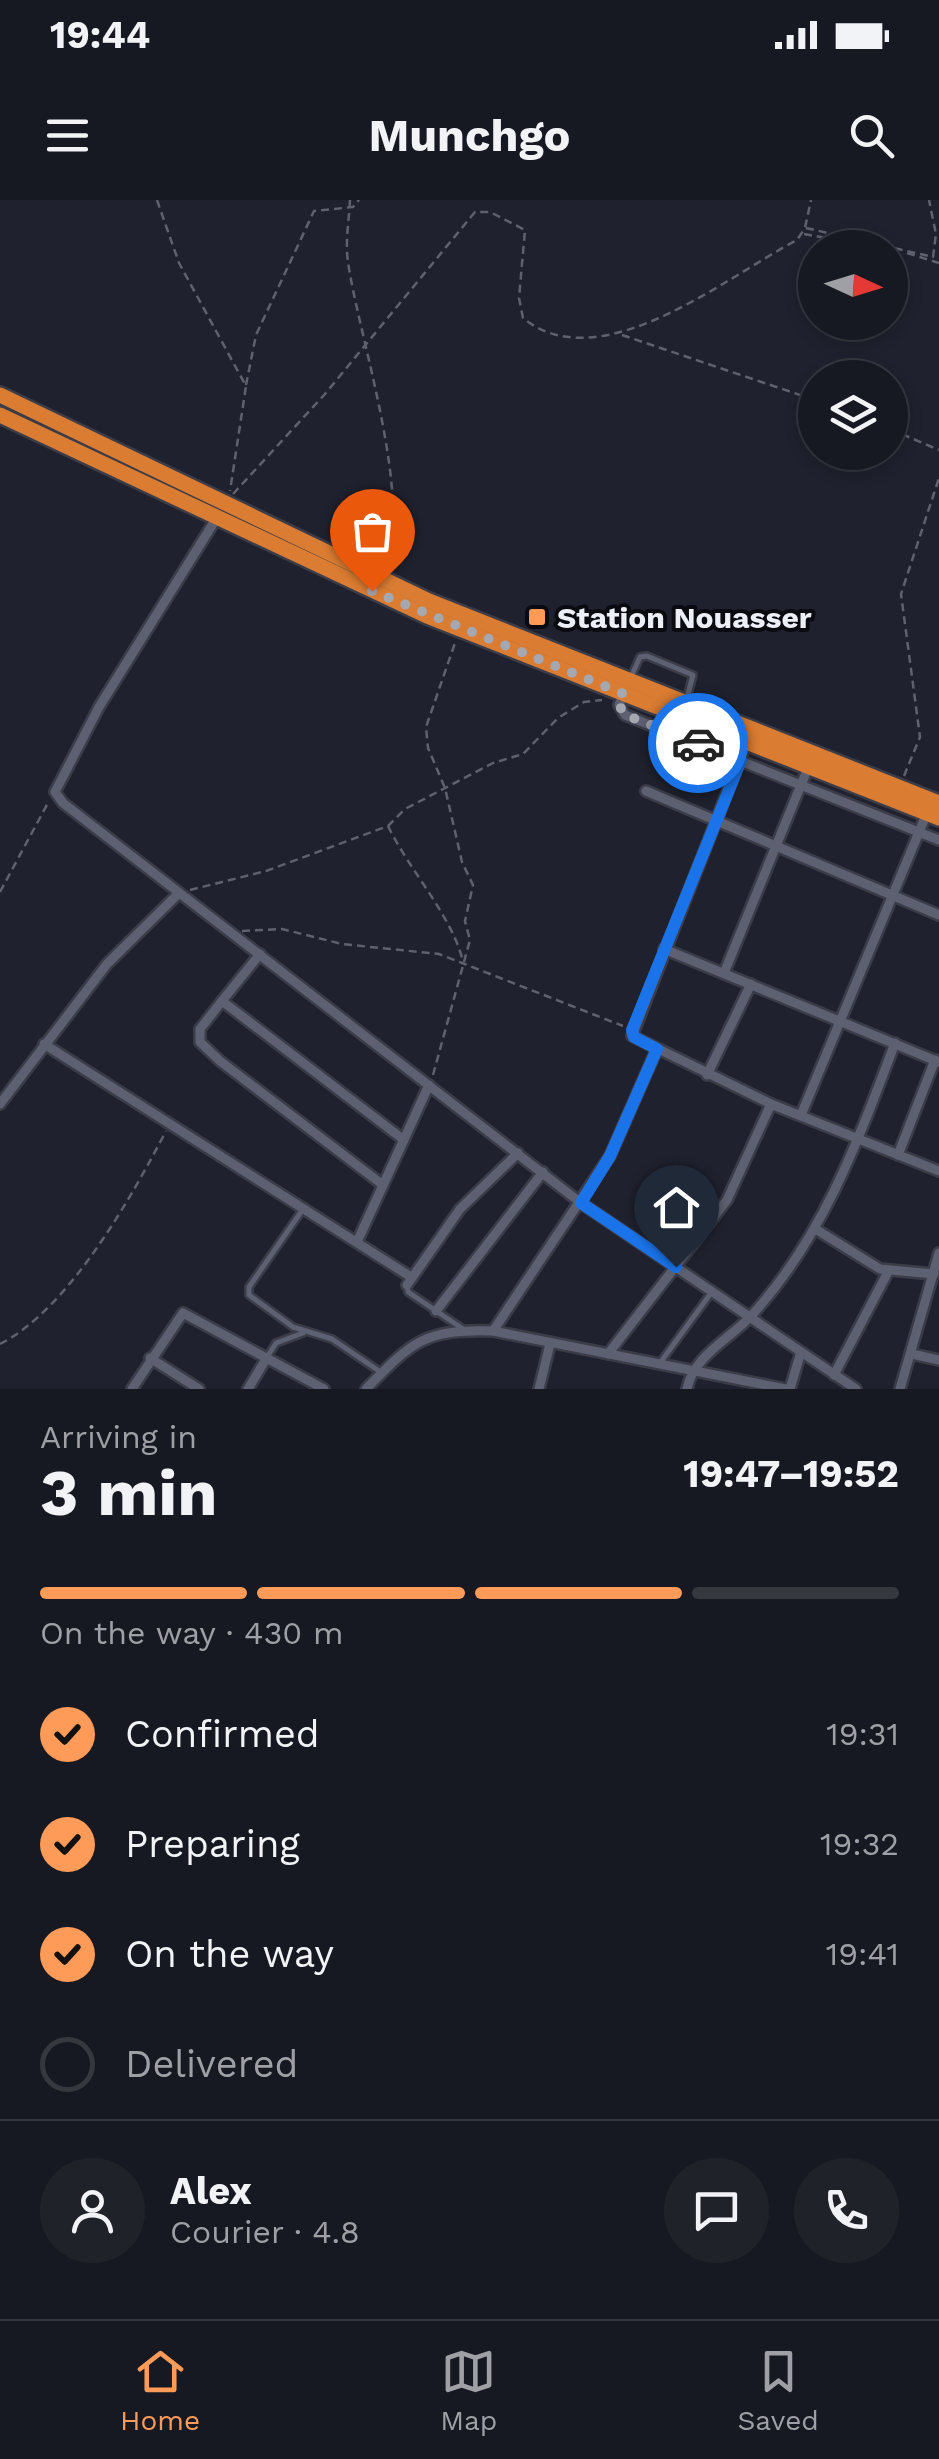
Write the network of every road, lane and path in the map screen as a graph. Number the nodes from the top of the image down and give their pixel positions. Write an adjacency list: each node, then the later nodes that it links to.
1 (157, 200): 13 (path)
2 (350, 200): 6 (path)
3 (360, 200): 6 (path)
4 (811, 200): 7 (path)
5 (929, 200): 7 (path)
6 (350, 208): 12 (path); 13 (path)
7 (805, 228)
8 (798, 236): 11 (path)
9 (908, 254): 10 (path)
10 (939, 263)
11 (618, 334): 12 (path); 14 (path)
12 (368, 343): 13 (path); 21 (path)
13 (246, 386)
14 (798, 394)
15 (0, 395): 21 (highway)
16 (0, 415): 20 (highway)
17 (908, 437): 18 (path)
18 (939, 450)
19 (939, 478): 29 (path)
20 (216, 520): 22 (highway); 32 (street)
21 (378, 577): 23 (highway)
22 (460, 630): 23 (highway); 30 (path)
23 (626, 690): 24 (highway); 24 (lane); 26 (street); 30 (path)
24 (683, 710): 25 (highway)
25 (750, 736): 26 (street); 27 (highway)
26 (741, 760): 28 (street); 34 (street)
27 (811, 760): 28 (street); 29 (highway); 33 (highway)
28 (802, 784): 36 (street); 38 (street)
29 (900, 787): 33 (highway)
30 (445, 788): 35 (path); 46 (path)
31 (646, 791): 34 (street)
32 (56, 792): 39 (path); 40 (street)
33 (934, 809): 36 (street)
34 (716, 819): 38 (street); 44 (street)
35 (388, 826): 40 (path); 46 (path)
36 (919, 832): 37 (street); 41 (street)
37 (939, 840)
38 (777, 845): 41 (street); 47 (street)
39 (0, 892)
40 (179, 892): 43 (street); 52 (street)
41 (892, 896): 42 (street); 50 (street)
42 (939, 915)
43 (231, 931): 45 (street); 46 (path)
44 (664, 948): 47 (street); 51 (street)
45 (260, 954): 49 (street); 57 (street)
46 (463, 963): 51 (path); 57 (path)
47 (724, 973): 48 (street)
48 (751, 984): 50 (street); 56 (street)
49 (222, 1001): 63 (street); 68 (street)
50 (840, 1021): 53 (street); 60 (street)
51 (632, 1030): 54 (street)
52 (44, 1044): 58 (street); 61 (street)
53 (895, 1044): 55 (street); 62 (street)
54 (657, 1049): 56 (street); 69 (street)
55 (937, 1061): 65 (street)
56 (707, 1075): 59 (street)
57 (429, 1086): 63 (street); 64 (street)
58 (0, 1104)
59 (771, 1104): 60 (street); 74 (street)
60 (801, 1116): 62 (street)
61 (169, 1125): 70 (street); 84 (path)
62 (858, 1139): 65 (street); 71 (street)
63 (404, 1140): 68 (street)
64 (518, 1153): 67 (street); 76 (street)
65 (898, 1154): 66 (street)
66 (939, 1171)
67 (543, 1172): 69 (street); 79 (street)
68 (383, 1185): 72 (street)
69 (581, 1203): 74 (street); 82 (street)
70 (303, 1209): 72 (street); 83 (lane)
71 (817, 1230): 75 (street); 80 (street)
72 (358, 1242): 76 (street)
73 (939, 1253): 77 (street)
74 (676, 1267): 78 (street); 86 (street)
75 (888, 1272): 77 (street); 95 (street)
76 (409, 1281): 79 (lane)
77 (935, 1281): 87 (street)
78 (712, 1293): 80 (street); 92 (lane)
79 (436, 1311): 81 (lane)
80 (748, 1319): 88 (street); 93 (street)
81 (465, 1330): 82 (street); 94 (street)
82 (492, 1331): 85 (street)
83 (306, 1332): 90 (lane); 94 (lane)
84 (0, 1344)
85 (550, 1344): 86 (street); 101 (street)
86 (608, 1354): 92 (street)
87 (912, 1354): 91 (street); 105 (street)
88 (800, 1355): 95 (street); 103 (street)
89 (150, 1358): 90 (street); 96 (street); 97 (street)
90 (266, 1359): 98 (street); 99 (street)
91 (939, 1360)
92 (658, 1364): 93 (street)
93 (690, 1372): 102 (street); 103 (street)
94 (382, 1373): 100 (street)
95 (834, 1376): 104 (street)
96 (132, 1389)
97 (199, 1389)
98 (248, 1389)
99 (324, 1389)
100 (366, 1389)
101 (539, 1389)
102 (687, 1389)
103 (788, 1389)
104 (856, 1389)
105 (900, 1389)

